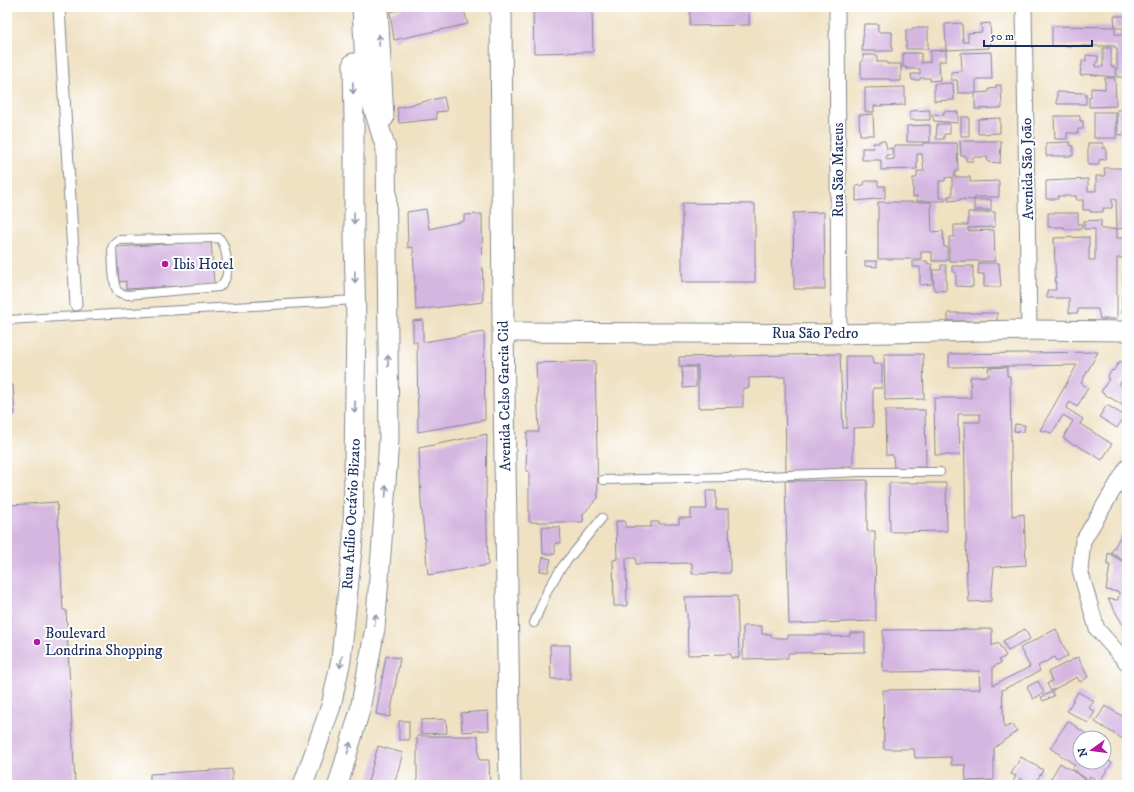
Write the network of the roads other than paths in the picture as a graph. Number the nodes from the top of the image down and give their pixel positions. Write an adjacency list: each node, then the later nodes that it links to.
1 (59, 7): 11 (street)
2 (351, 7): 10 (street, Rua Atílio Octávio Bizato, one-way to 10)
3 (362, 7): 8 (street)
4 (378, 7): 8 (street, one-way to 4)
5 (500, 7): 15 (main road, Avenida Celso Garcia Cid)
6 (837, 7): 16 (street, Rua São Mateus)
7 (1024, 7): 13 (street, Avenida São João)
8 (386, 149): 24 (street, one-way to 8)
9 (225, 249): 9 (lane)
10 (356, 300): 12 (lane); 23 (street, Rua Atílio Octávio Bizato, one-way to 23)
11 (76, 305)
12 (7, 320)
13 (1030, 330): 14 (street, Rua São Pedro); 16 (street, Rua São Pedro)
14 (1127, 331)
15 (502, 332): 16 (street, Rua São Pedro); 25 (main road, Avenida Celso Garcia Cid)
16 (839, 334)
17 (1127, 467): 22 (street)
18 (940, 472): 19 (lane)
19 (603, 480)
20 (602, 518): 21 (lane)
21 (534, 623)
22 (1127, 663)
23 (303, 785)
24 (338, 785)
25 (510, 785)

